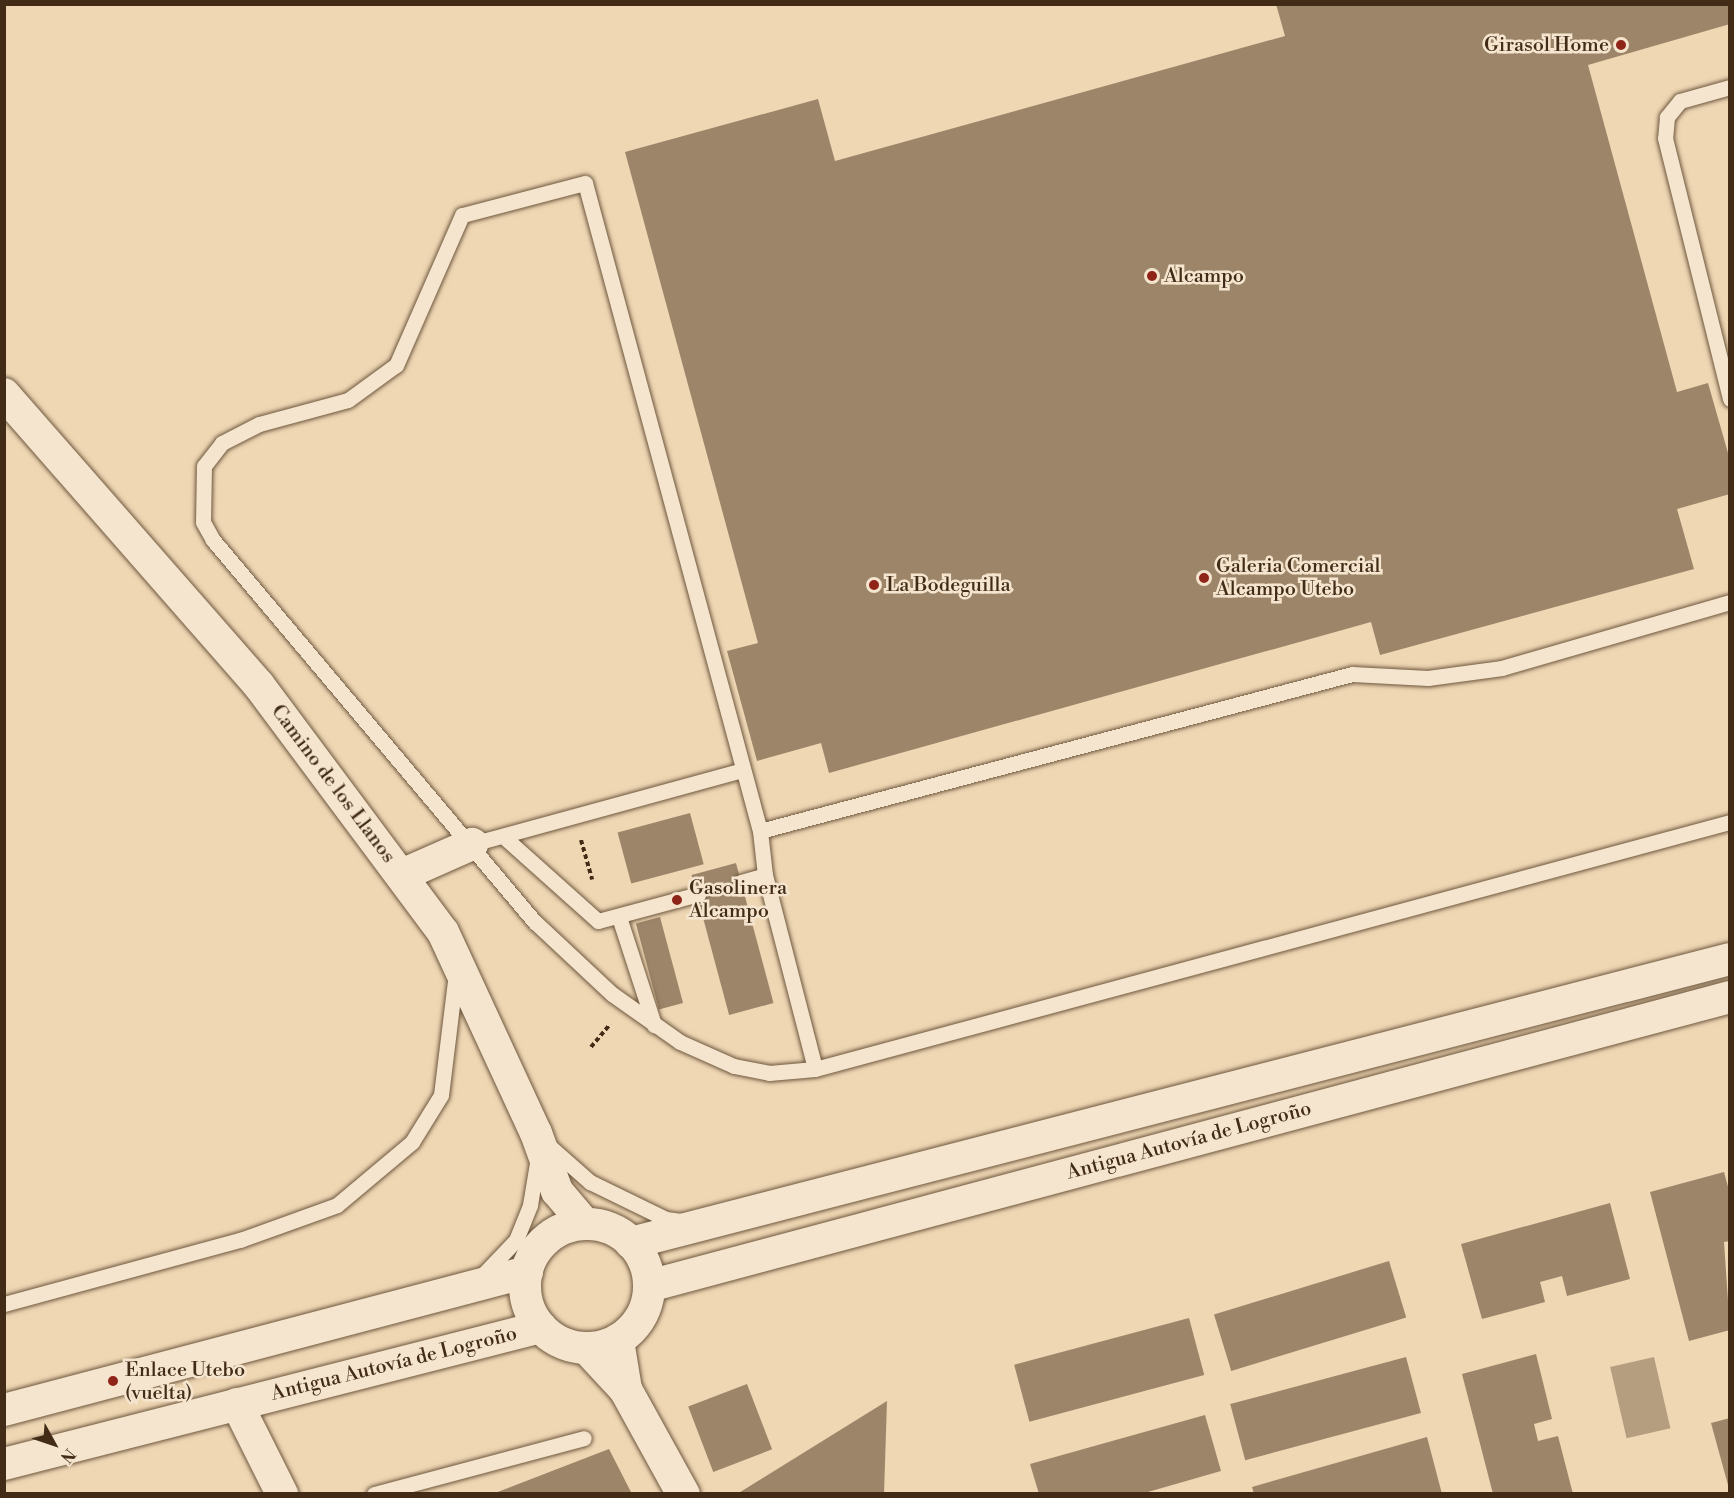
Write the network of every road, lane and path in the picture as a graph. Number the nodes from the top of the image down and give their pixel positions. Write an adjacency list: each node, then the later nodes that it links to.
1 (1730, 87): 3 (lane)
2 (4, 394): 12 (street, Camino de los Llanos)
3 (1730, 399)
4 (1730, 602): 8 (lane)
5 (742, 770): 6 (lane); 8 (lane); 10 (lane)
6 (574, 815): 9 (lane); 16 (path)
7 (1730, 822): 21 (lane)
8 (760, 831): 11 (lane)
9 (504, 837): 10 (lane); 16 (lane)
10 (472, 844): 12 (street); 20 (lane)
11 (765, 874): 13 (lane); 21 (lane)
12 (402, 875): 18 (street, Camino de los Llanos)
13 (741, 882)
14 (698, 894): 15 (lane)
15 (619, 917): 16 (lane); 20 (lane)
16 (598, 921)
17 (1730, 959): 25 (street, Antigua Autovía de Logroño)
18 (457, 961): 22 (street, Camino de los Llanos); 31 (lane)
19 (1730, 997): 29 (street, Antigua Autovía de Logroño)
20 (654, 1025): 21 (lane)
21 (815, 1069)
22 (537, 1133): 23 (street, Camino de los Llanos); 25 (lane); 30 (lane)
23 (557, 1191): 24 (street, Camino de los Llanos); 26 (street)
24 (585, 1224): 26 (street); 27 (street)
25 (706, 1224): 27 (street, Antigua Autovía de Logroño)
26 (555, 1234): 28 (street)
27 (631, 1243): 29 (street)
28 (527, 1272): 30 (street); 32 (street)
29 (649, 1286): 33 (street)
30 (470, 1288): 35 (street)
31 (4, 1304)
32 (540, 1328): 33 (street); 34 (street, Antigua Autovía de Logroño)
33 (602, 1344): 40 (street)
34 (237, 1404): 37 (street, Antigua Autovía de Logroño); 38 (street)
35 (4, 1410)
36 (584, 1438): 39 (lane)
37 (4, 1464)
38 (282, 1494)
39 (374, 1494)
40 (683, 1494)

